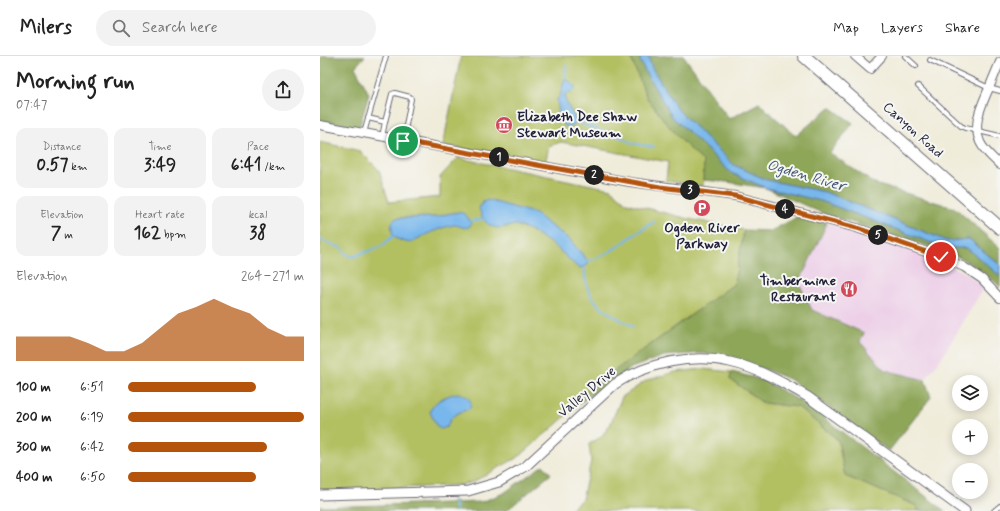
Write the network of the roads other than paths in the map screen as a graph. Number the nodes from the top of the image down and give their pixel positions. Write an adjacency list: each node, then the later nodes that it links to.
1 (386, 56): 12 (lane)
2 (804, 56): 21 (main road, Canyon Road)
3 (855, 56): 4 (street)
4 (882, 56)
5 (905, 56): 8 (lane)
6 (930, 60): 10 (lane)
7 (1000, 62): 10 (street)
8 (916, 66)
9 (918, 86): 15 (lane)
10 (989, 88): 11 (lane); 15 (street)
11 (1000, 91)
12 (368, 118): 13 (lane); 16 (lane)
13 (385, 122): 18 (lane); 19 (lane)
14 (320, 125): 16 (street)
15 (977, 131): 17 (lane); 20 (street)
16 (364, 134): 18 (street)
17 (1000, 136)
18 (382, 137): 19 (street)
19 (403, 141): 22 (street)
20 (1000, 165)
21 (1000, 228)
22 (1000, 298)
23 (320, 495): 25 (street, Valley Drive)
24 (1000, 506): 26 (lane)
25 (965, 511)
26 (994, 511)

